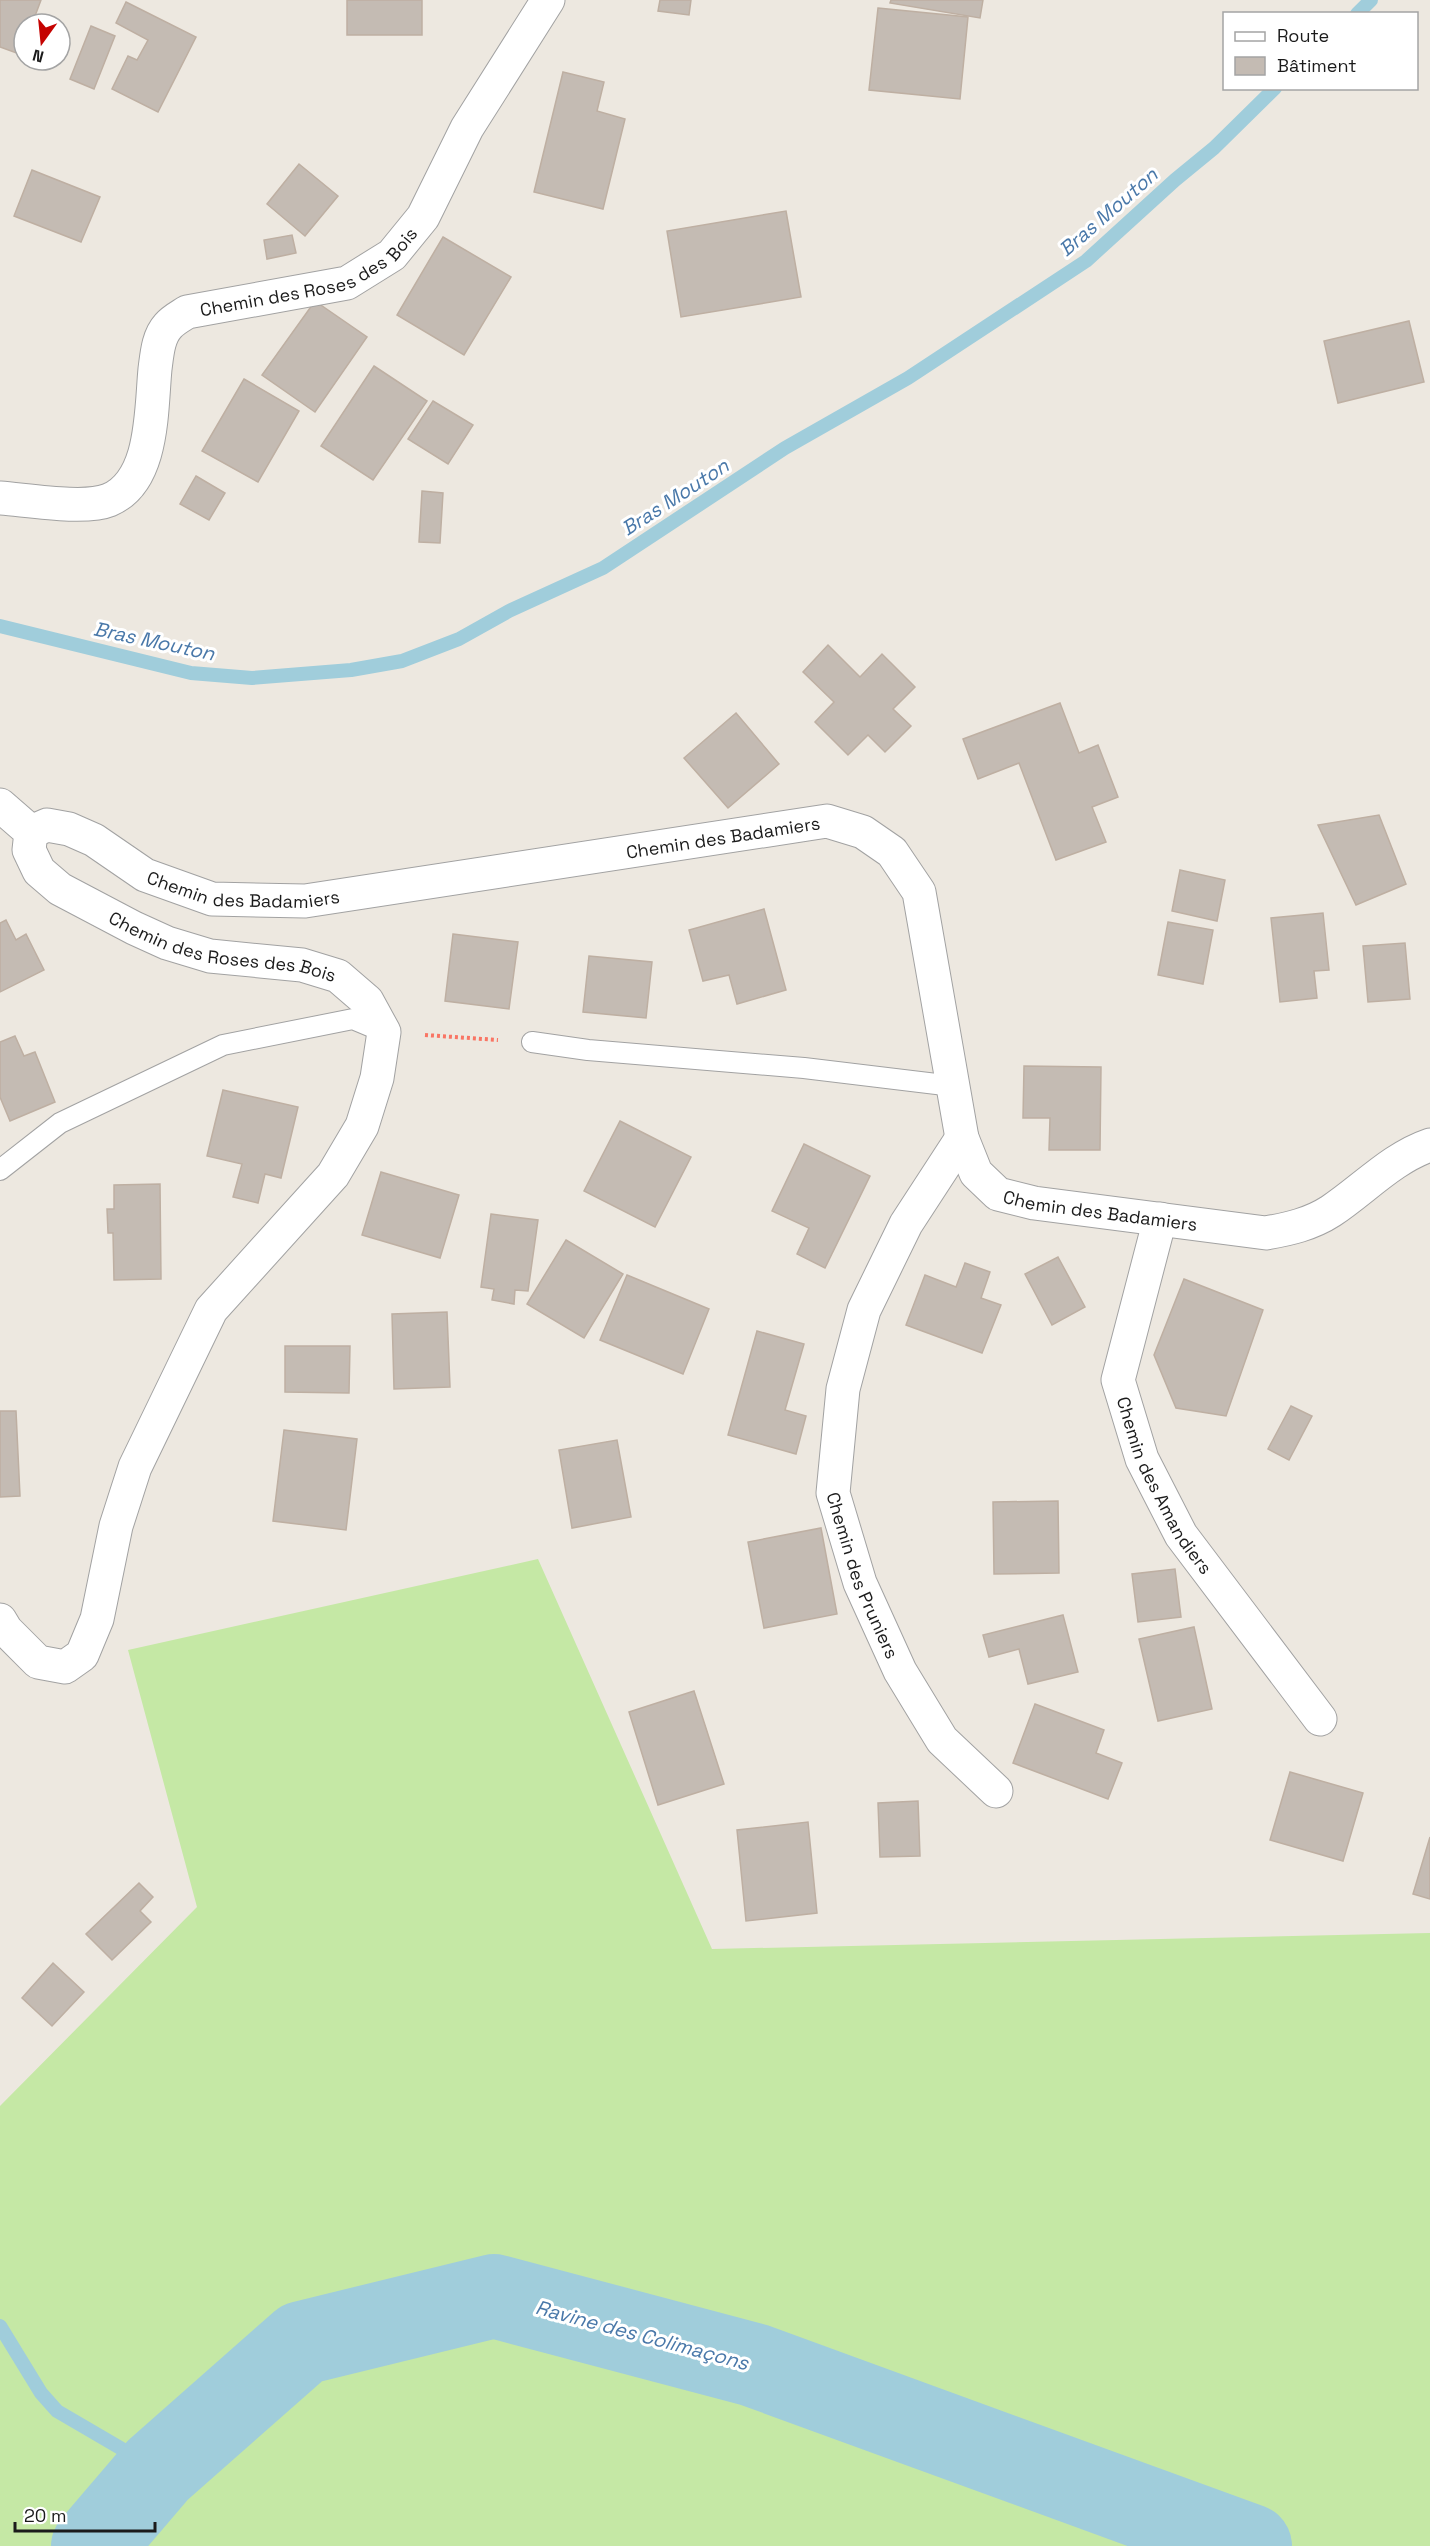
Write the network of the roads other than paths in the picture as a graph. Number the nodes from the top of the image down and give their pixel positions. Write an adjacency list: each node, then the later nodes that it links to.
1 (548, 0): 2 (street, Chemin des Roses des Bois)
2 (0, 498)
3 (0, 805): 4 (street)
4 (31, 832): 5 (street, Chemin des Roses des Bois); 7 (street, Chemin des Badamiers)
5 (384, 1032): 10 (lane); 12 (street)
6 (532, 1042): 7 (lane)
7 (953, 1086): 8 (street, Chemin des Badamiers)
8 (962, 1138): 11 (street, Chemin des Badamiers); 14 (street, Chemin des Pruniers)
9 (1430, 1145): 11 (street, Chemin des Badamiers)
10 (0, 1170)
11 (1160, 1219): 13 (street, Chemin des Amandiers)
12 (0, 1620)
13 (1320, 1719)
14 (996, 1791)

